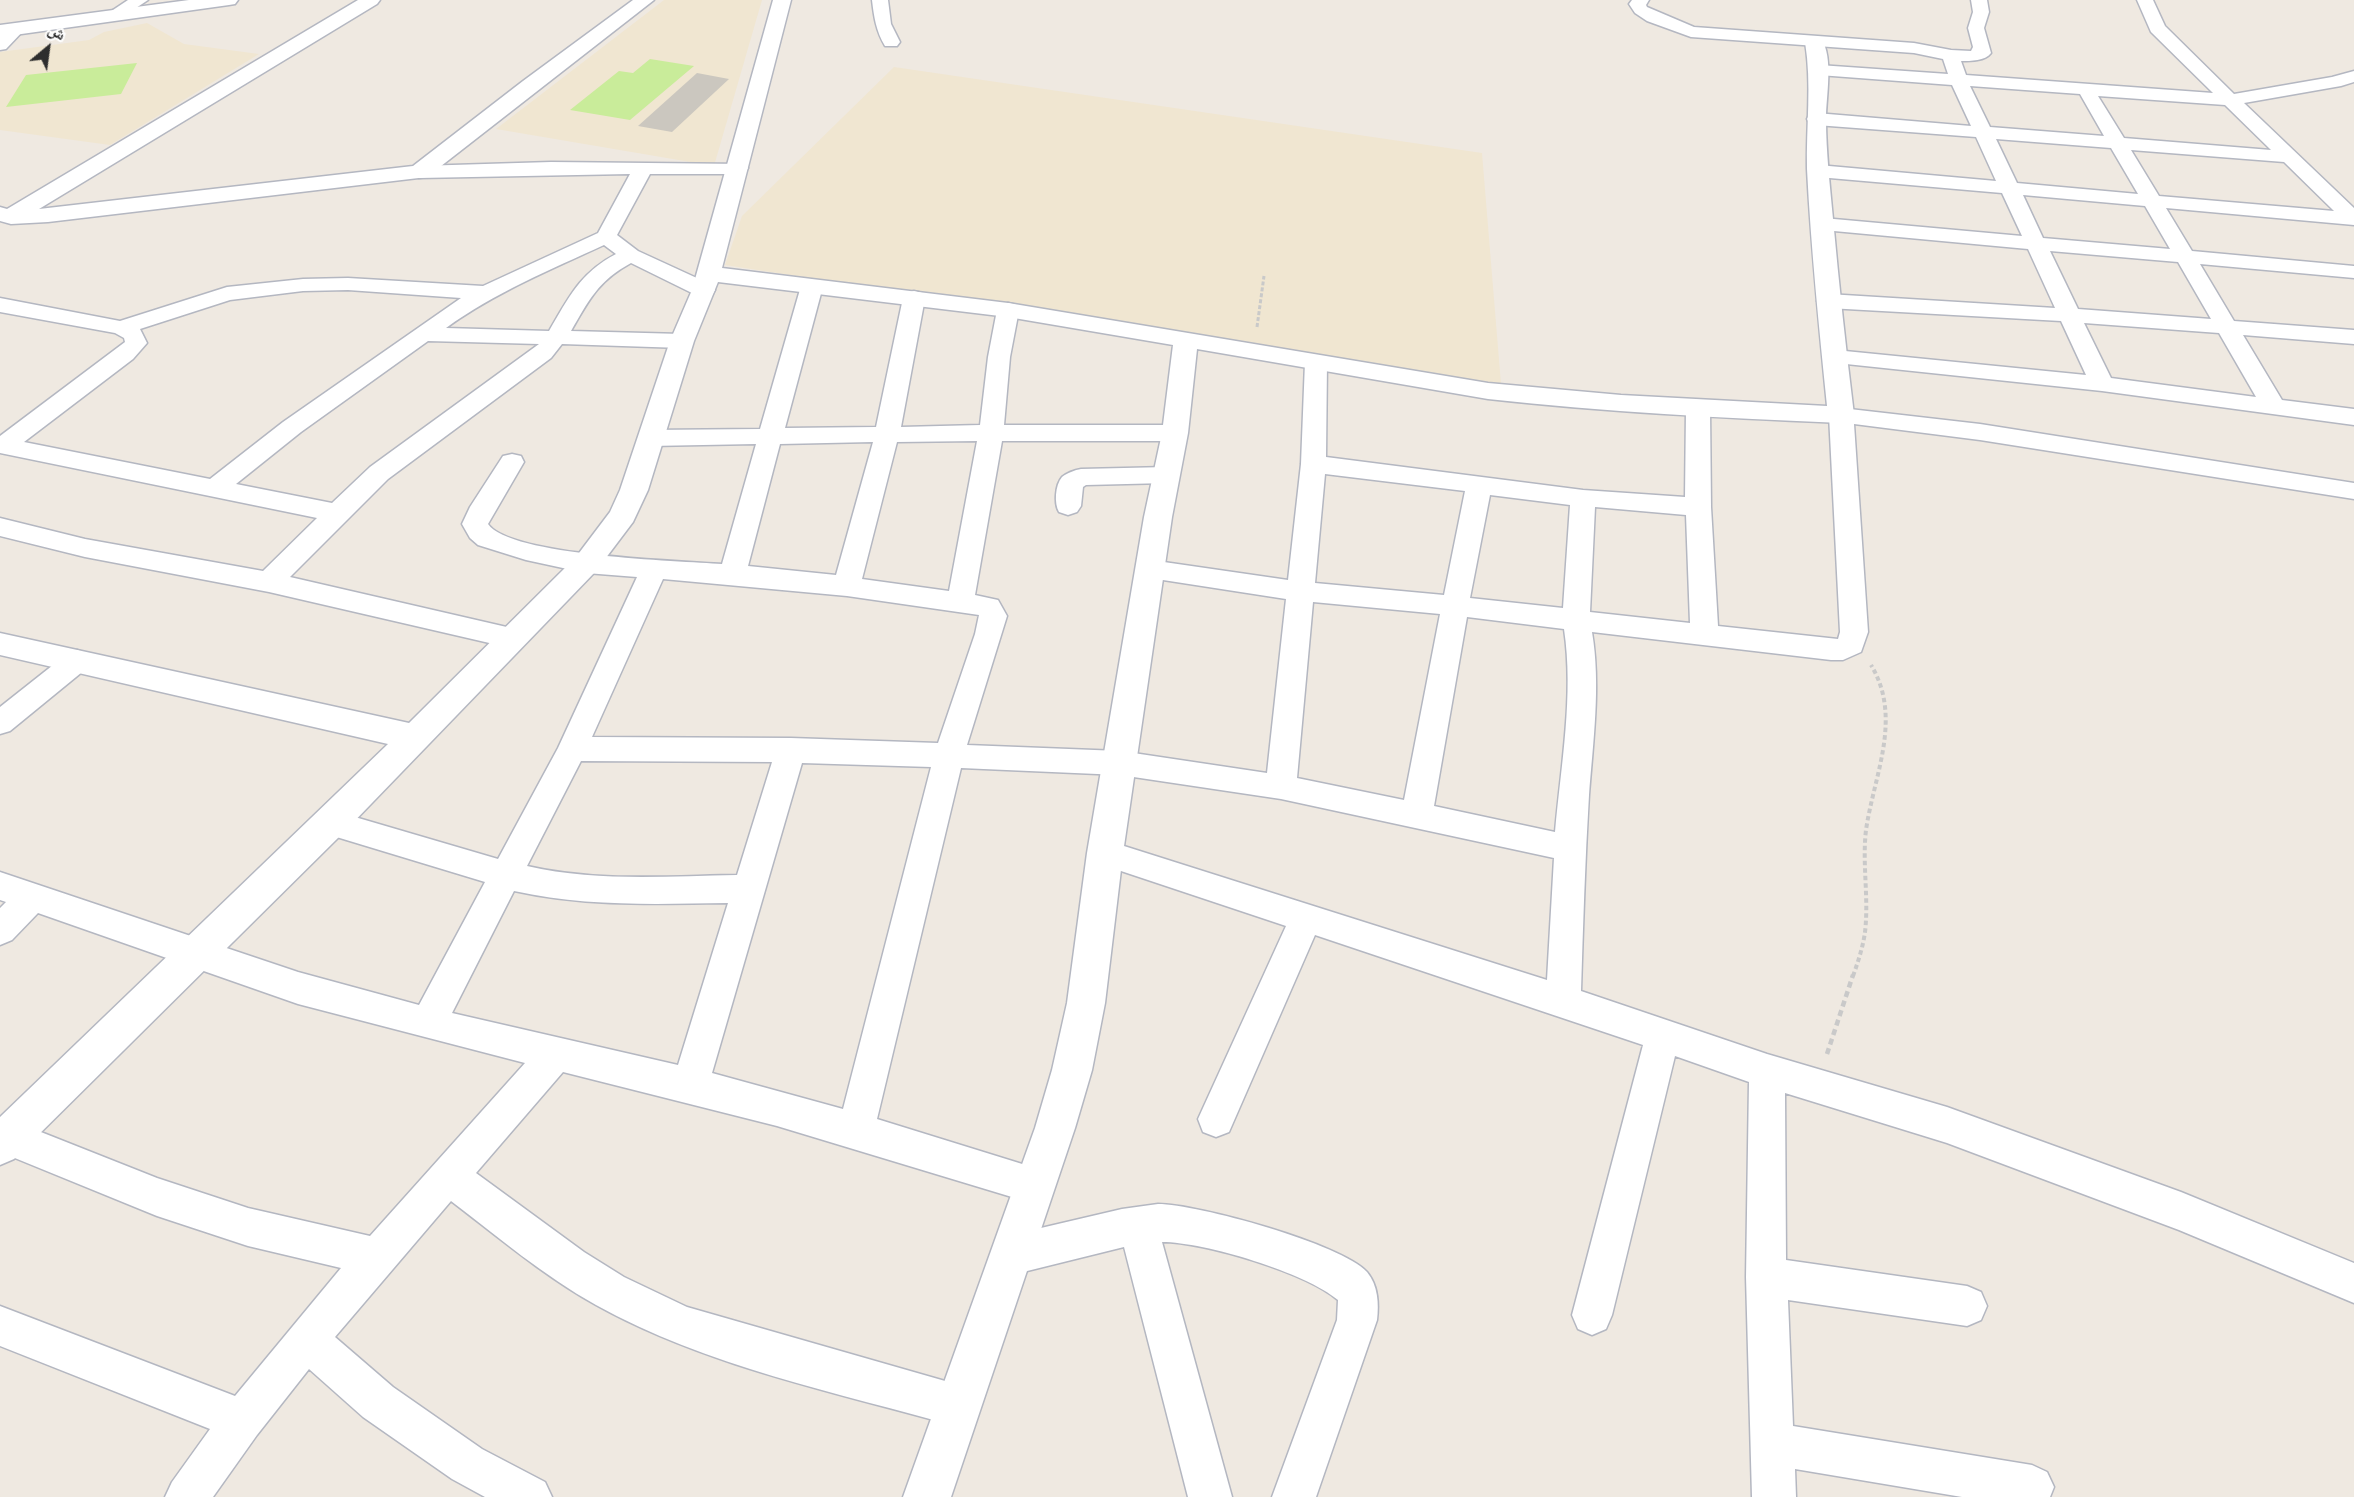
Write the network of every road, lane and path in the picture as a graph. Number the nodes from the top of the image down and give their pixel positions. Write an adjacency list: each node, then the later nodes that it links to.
1 (140, 0): 11 (street)
2 (230, 0): 11 (street)
3 (371, 0): 32 (street)
4 (645, 0): 29 (street)
5 (782, 0): 26 (street)
6 (880, 0): 13 (street)
7 (1641, 0): 14 (street)
8 (1979, 0): 16 (street)
9 (2144, 0): 21 (street)
10 (48, 5): 12 (street)
11 (112, 16): 12 (street)
12 (6, 30): 15 (street)
13 (891, 42)
14 (1814, 42): 16 (street); 17 (street)
15 (0, 45)
16 (1951, 55): 19 (street)
17 (1819, 70): 19 (street); 22 (street)
18 (2354, 76): 21 (street)
19 (1959, 81): 20 (street); 23 (street)
20 (2086, 90): 21 (street); 24 (street)
21 (2231, 100): 25 (street)
22 (1816, 118): 23 (street); 28 (street)
23 (1984, 132): 24 (street); 30 (street)
24 (2116, 143): 25 (street); 31 (street)
25 (2290, 157): 33 (street)
26 (738, 168): 27 (street); 42 (street)
27 (642, 170): 29 (street); 35 (street)
28 (1818, 171): 30 (street); 34 (street)
29 (419, 172): 32 (street)
30 (2010, 188): 31 (street); 36 (street)
31 (2151, 201): 33 (street); 38 (street)
32 (4, 218)
33 (2354, 219)
34 (1823, 224): 36 (street); 47 (street)
35 (606, 237): 37 (street); 39 (street)
36 (2036, 243): 38 (street); 50 (street)
37 (631, 255): 42 (street); 43 (street)
38 (2183, 256): 40 (street); 51 (street)
39 (547, 262): 43 (street); 45 (street)
40 (2354, 272)
41 (1264, 276): 58 (path)
42 (706, 282): 44 (street); 57 (street)
43 (590, 283): 55 (street)
44 (812, 286): 46 (street); 69 (street)
45 (485, 292): 52 (street); 53 (street)
46 (914, 298): 49 (street); 68 (street)
47 (1828, 301): 50 (street); 59 (street)
48 (0, 305): 52 (street)
49 (1008, 310): 56 (street); 66 (street)
50 (2068, 315): 51 (street); 61 (street)
51 (2227, 327): 54 (street); 62 (street)
52 (121, 328): 71 (street)
53 (424, 334): 55 (street); 76 (street)
54 (2354, 337)
55 (557, 339): 57 (street); 81 (street)
56 (1186, 340): 58 (street); 67 (street)
57 (682, 341): 70 (street)
58 (1254, 352): 60 (street)
59 (1834, 357): 61 (street); 64 (street)
60 (1316, 362): 63 (street); 73 (street)
61 (2102, 384): 62 (street)
62 (2273, 405): 65 (street)
63 (1698, 409): 64 (street); 80 (street)
64 (1841, 415): 77 (street); 95 (street)
65 (2354, 417)
66 (991, 433): 67 (street); 68 (street); 90 (street)
67 (1175, 433): 74 (street)
68 (887, 434): 69 (street); 88 (street)
69 (772, 435): 70 (street); 86 (street)
70 (650, 438): 83 (street)
71 (1, 446): 76 (street)
72 (512, 462): 83 (street)
73 (1313, 464): 75 (street); 89 (street)
74 (1167, 475): 79 (street); 84 (street)
75 (1479, 484): 78 (street); 91 (street)
76 (215, 488): 81 (street)
77 (2354, 491)
78 (1583, 498): 80 (street); 92 (street)
79 (1068, 506)
80 (1698, 507): 93 (street)
81 (337, 513): 87 (street)
82 (0, 528): 87 (street)
83 (586, 564): 85 (street); 94 (street)
84 (1150, 569): 89 (street); 103 (street)
85 (654, 570): 86 (street); 100 (street)
86 (732, 574): 88 (street)
87 (269, 582): 94 (street)
88 (847, 586): 90 (street)
89 (1300, 591): 91 (street); 104 (street)
90 (960, 602): 102 (street)
91 (1455, 606): 92 (street); 105 (street)
92 (1576, 620): 93 (street); 107 (street)
93 (1705, 636): 95 (street)
94 (511, 639): 99 (street)
95 (1853, 640): 122 (path)
96 (0, 644): 97 (street)
97 (77, 661): 98 (street); 99 (street)
98 (0, 723)
99 (415, 737): 106 (street)
100 (572, 749): 101 (street); 109 (street)
101 (791, 750): 102 (street); 111 (street)
102 (949, 755): 103 (street); 124 (street)
103 (1119, 763): 104 (street); 108 (street)
104 (1281, 787): 105 (street)
105 (1417, 815): 107 (street)
106 (331, 823): 109 (street); 115 (street)
107 (1570, 848): 116 (street)
108 (1105, 853): 113 (street); 127 (street)
109 (506, 874): 111 (street); 117 (street)
110 (0, 886): 112 (street)
111 (749, 889): 121 (street)
112 (34, 896): 114 (street); 115 (street)
113 (1306, 919): 116 (street); 123 (street)
114 (0, 930)
115 (197, 954): 117 (street); 125 (street)
116 (1563, 1001): 118 (street)
117 (428, 1023): 119 (street)
118 (1664, 1035): 120 (street); 134 (street)
119 (555, 1055): 121 (street); 126 (street)
120 (1767, 1071): 122 (street); 131 (street)
121 (690, 1085): 124 (street)
122 (1817, 1086): 132 (street)
123 (1216, 1119)
124 (856, 1131): 127 (street)
125 (4, 1141): 130 (street)
126 (449, 1176): 130 (street); 137 (street)
127 (1035, 1185): 129 (street)
128 (1138, 1225): 129 (street); 144 (street); 145 (street)
129 (1011, 1255): 137 (street)
130 (377, 1257): 136 (street)
131 (1766, 1277): 133 (street); 139 (street)
132 (2354, 1282)
133 (1967, 1306)
134 (1592, 1315)
135 (0, 1326): 138 (street)
136 (307, 1340): 138 (street); 142 (street)
137 (959, 1406): 143 (street)
138 (242, 1420): 141 (street)
139 (1772, 1444): 140 (street); 146 (street)
140 (2032, 1487)
141 (187, 1497)
142 (530, 1497)
143 (927, 1497)
144 (1210, 1497)
145 (1294, 1497)
146 (1774, 1497)

